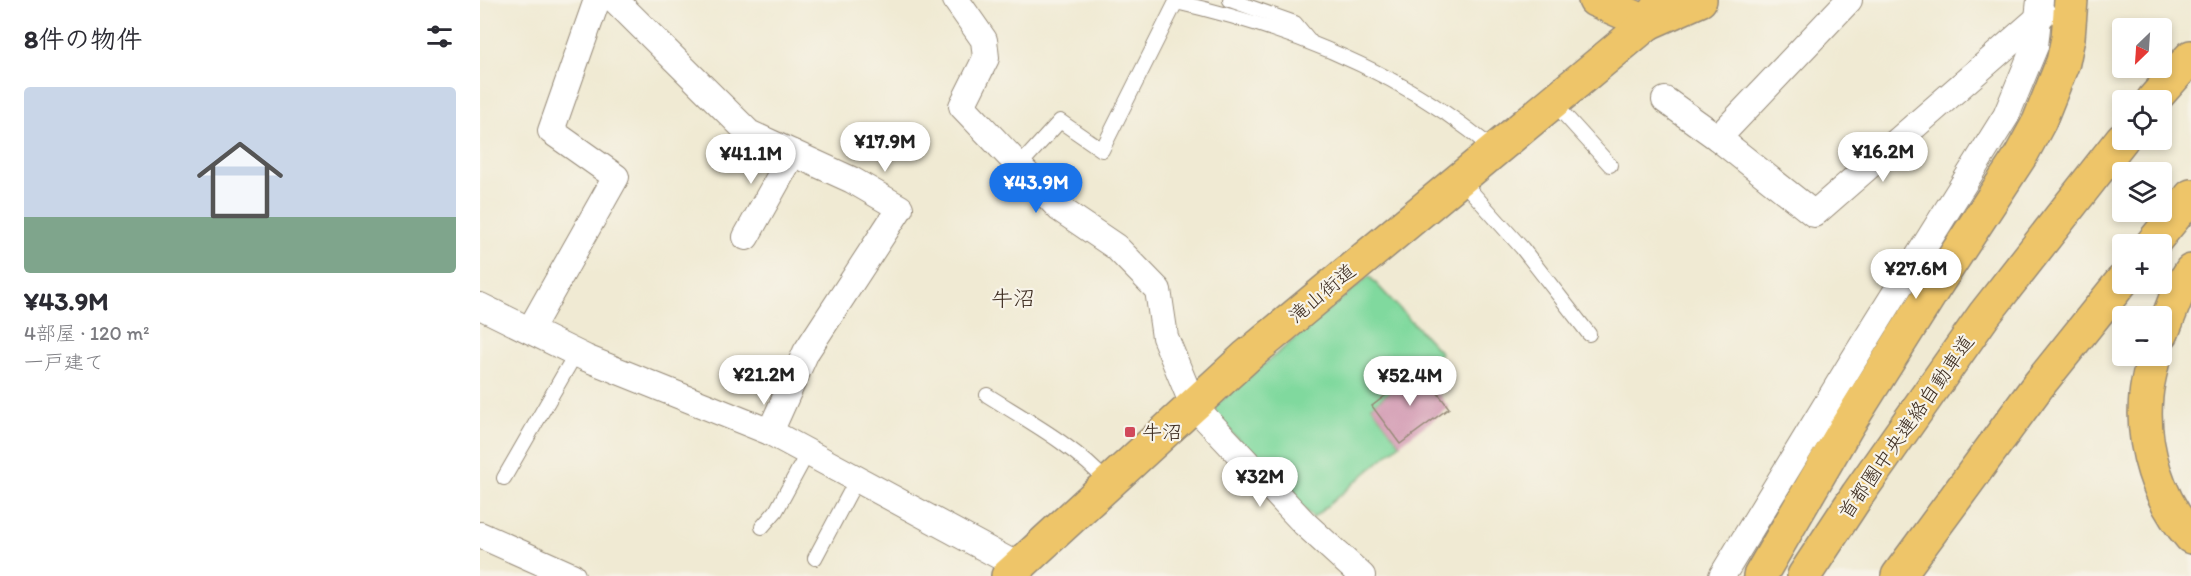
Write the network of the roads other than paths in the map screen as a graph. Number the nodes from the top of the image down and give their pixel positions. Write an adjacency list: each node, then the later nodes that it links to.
1 (597, 0): 31 (street)
2 (615, 0): 20 (street)
3 (956, 0): 22 (street)
4 (1230, 0): 12 (lane)
5 (1595, 0): 10 (highway)
6 (1700, 0): 10 (highway, 滝山街道)
7 (1849, 0): 17 (street)
8 (2055, 0): 11 (street)
9 (2071, 0): 50 (highway)
10 (1646, 8): 16 (highway, 滝山街道)
11 (2039, 10): 17 (street); 49 (street)
12 (1312, 42): 18 (lane); 22 (lane)
13 (2191, 57): 14 (highway)
14 (2162, 90)
15 (1665, 100): 17 (street)
16 (1553, 102): 18 (highway, 滝山街道); 21 (lane)
17 (1718, 138)
18 (1494, 150): 23 (highway, 滝山街道)
19 (2113, 150): 51 (highway, 首都圏中央連絡自動車道)
20 (793, 153): 26 (street); 37 (street)
21 (1610, 165)
22 (1019, 166): 36 (street)
23 (1460, 179): 32 (lane); 36 (highway, 滝山街道)
24 (2191, 196): 25 (highway)
25 (2160, 234)
26 (746, 237)
27 (2191, 271): 30 (highway)
28 (2112, 293): 52 (highway)
29 (480, 306): 31 (street)
30 (2172, 309)
31 (530, 330): 33 (street)
32 (1589, 334)
33 (576, 353): 37 (street); 39 (lane)
34 (2152, 366): 44 (highway)
35 (987, 395): 41 (lane)
36 (1193, 405): 41 (highway, 滝山街道); 48 (street)
37 (770, 432): 38 (street)
38 (808, 452): 40 (street); 42 (lane)
39 (504, 478)
40 (857, 479): 45 (lane); 46 (street)
41 (1108, 483): 46 (highway, 滝山街道)
42 (762, 527)
43 (480, 535): 47 (street)
44 (2191, 537)
45 (815, 558)
46 (1013, 571)
47 (572, 576)
48 (1362, 576)
49 (1722, 576)
50 (1760, 576)
51 (1804, 576)
52 (1898, 576)

